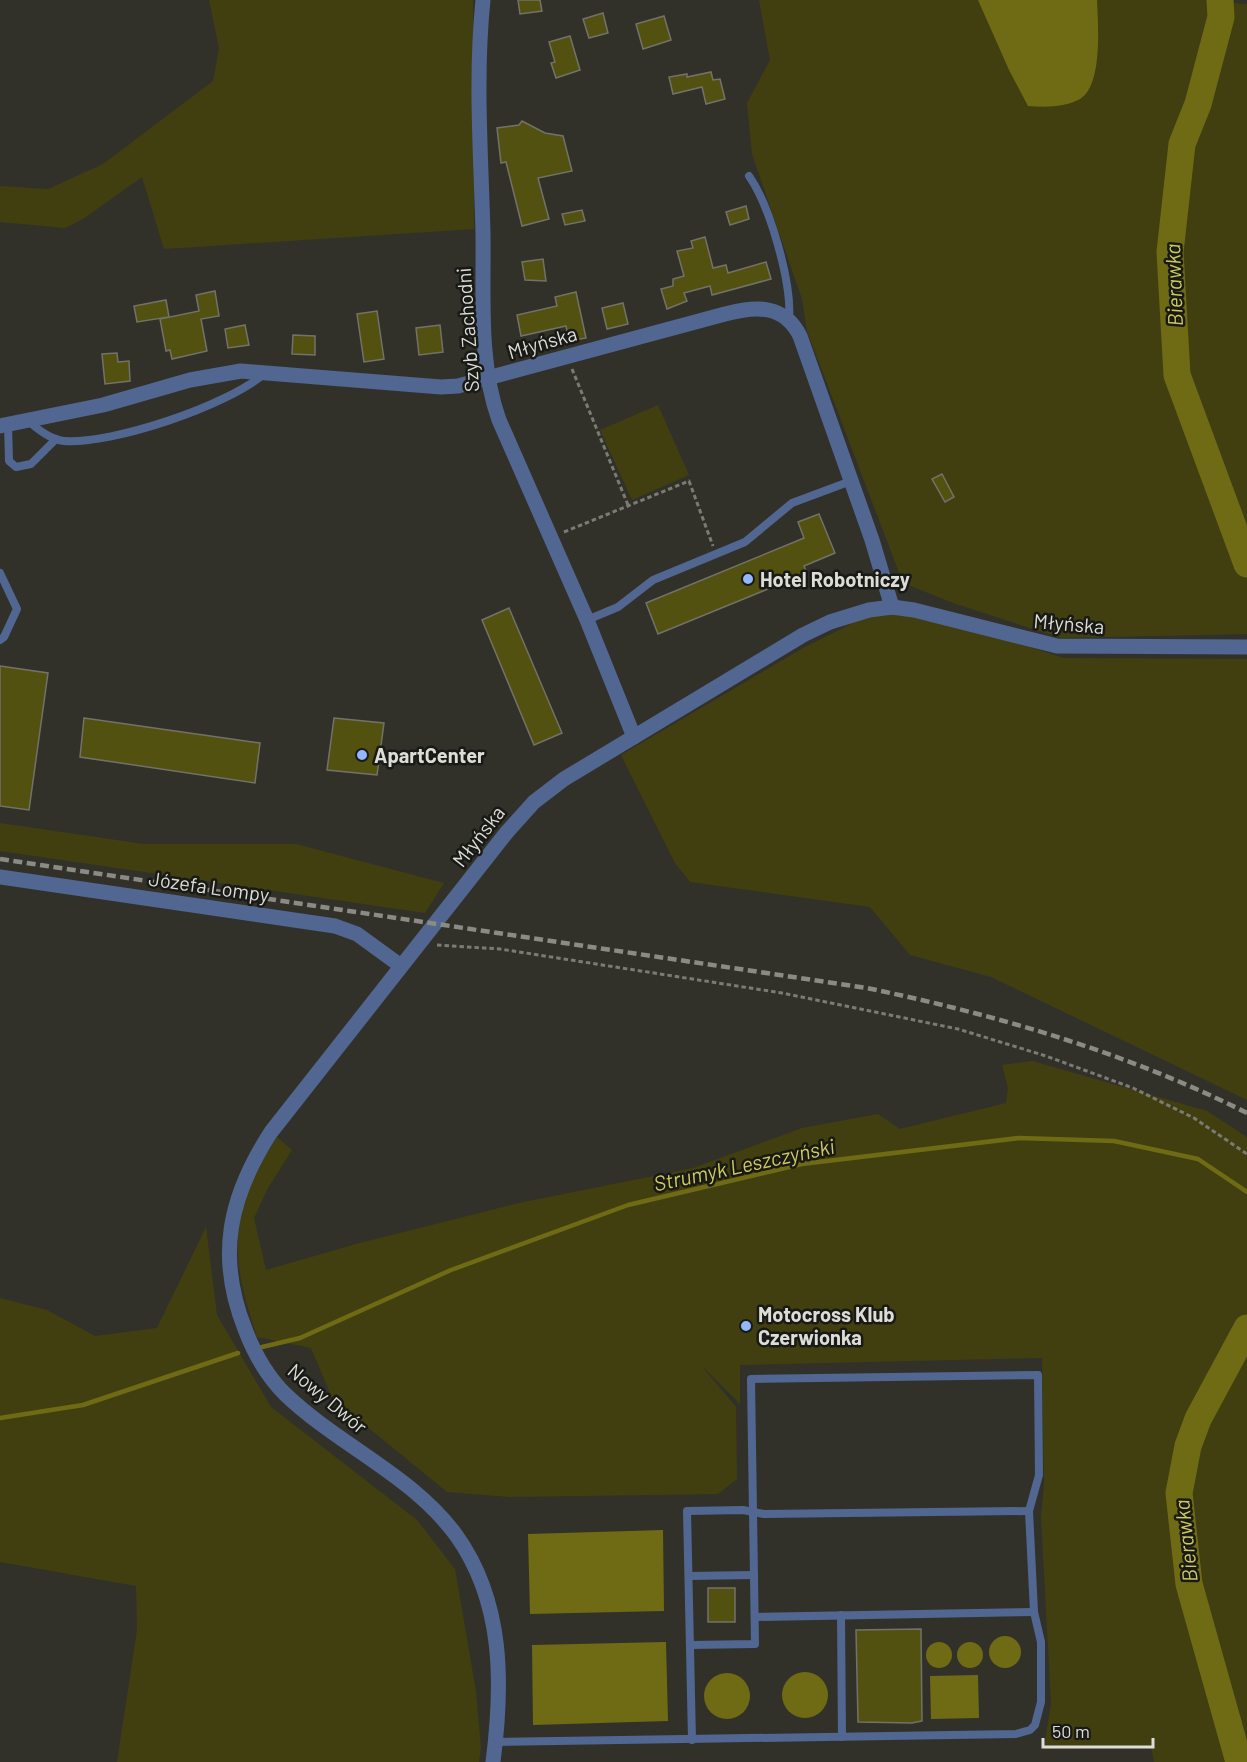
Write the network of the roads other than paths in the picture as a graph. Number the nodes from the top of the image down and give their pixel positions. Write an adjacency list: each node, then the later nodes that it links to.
1 (483, 0): 5 (street, Szyb Zachodni)
2 (749, 176): 3 (lane)
3 (789, 319): 5 (street, Młyńska); 9 (street)
4 (267, 372): 5 (street, Młyńska); 6 (street, Młyńska); 8 (lane)
5 (488, 379): 12 (street, Szyb Zachodni)
6 (27, 420): 7 (street, Młyńska); 8 (lane)
7 (4, 425): 8 (lane)
8 (56, 439)
9 (851, 481): 11 (street); 12 (lane)
10 (0, 573): 13 (lane)
11 (892, 607): 14 (street, Młyńska); 15 (street, Młyńska)
12 (587, 620): 15 (street, Szyb Zachodni)
13 (0, 640)
14 (1247, 647)
15 (634, 737): 17 (street, Młyńska)
16 (0, 877): 17 (street, Józefa Lompy)
17 (401, 966): 28 (street, Nowy Dwór)
18 (1029, 1511): 19 (lane); 19 (lane); 22 (lane)
19 (752, 1512): 20 (lane); 21 (lane)
20 (754, 1575): 21 (lane); 24 (lane)
21 (688, 1576): 25 (lane)
22 (1034, 1612): 23 (lane); 26 (lane)
23 (841, 1615): 24 (lane); 26 (lane)
24 (754, 1617): 25 (lane)
25 (690, 1645): 27 (lane)
26 (842, 1737): 27 (lane)
27 (692, 1740): 28 (lane)
28 (495, 1742): 29 (street, Nowy Dwór)
29 (493, 1762)

